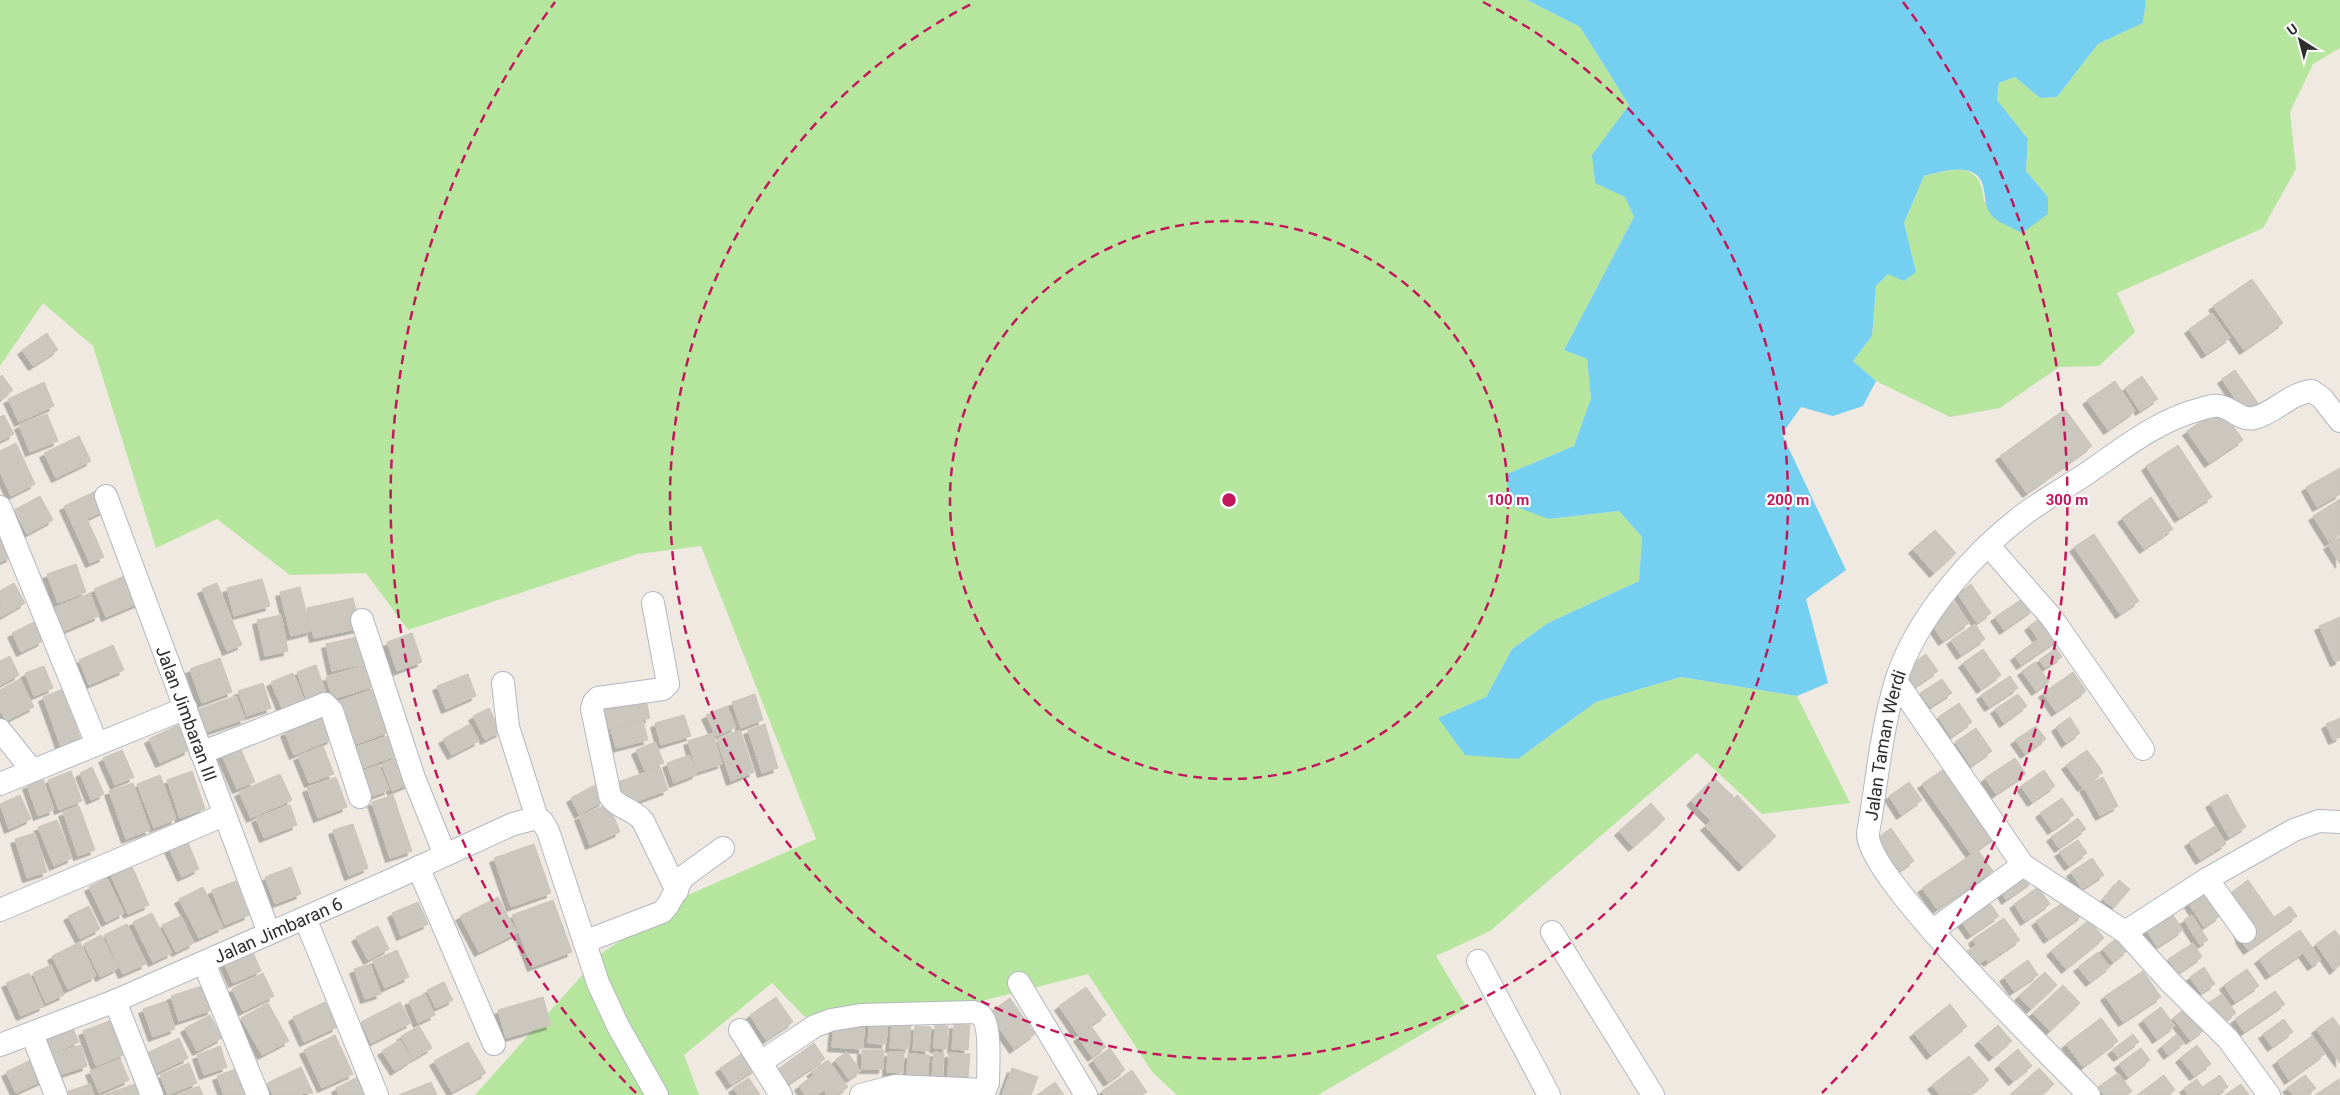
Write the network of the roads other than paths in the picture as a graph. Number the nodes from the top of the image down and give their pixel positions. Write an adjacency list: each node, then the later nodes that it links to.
1 (2340, 421): 4 (street, Jalan Taman Werdi)
2 (106, 496): 9 (street, Jalan Jimbaran III)
3 (0, 507): 11 (street)
4 (1988, 545): 7 (street, Jalan Taman Werdi); 12 (street)
5 (653, 603): 25 (street)
6 (362, 620): 21 (street)
7 (1896, 681): 22 (street); 28 (street, Jalan Taman Werdi)
8 (503, 683): 19 (street)
9 (186, 708): 11 (street); 13 (street, Jalan Jimbaran III)
10 (0, 730): 14 (street)
11 (97, 744): 14 (street)
12 (2143, 749)
13 (201, 753): 16 (street); 17 (street, Jalan Jimbaran III)
14 (32, 770): 15 (street)
15 (0, 784)
16 (360, 796)
17 (224, 815): 26 (street); 32 (street, Jalan Jimbaran III)
18 (2340, 822): 24 (street)
19 (542, 825): 21 (street, Jalan Jimbaran 6); 33 (street)
20 (723, 848): 25 (street)
21 (444, 855): 23 (street, Jalan Jimbaran 6)
22 (2023, 864): 28 (street); 30 (street)
23 (418, 868): 27 (street, Jalan Jimbaran 6); 40 (street)
24 (2207, 879): 30 (street); 31 (street)
25 (676, 891): 33 (street)
26 (0, 910)
27 (305, 918): 32 (street, Jalan Jimbaran 6); 48 (street)
28 (1932, 931): 54 (street, Jalan Taman Werdi)
29 (1552, 932): 53 (street)
30 (2125, 932): 55 (street)
31 (2245, 932)
32 (269, 933): 35 (street, Jalan Jimbaran 6)
33 (584, 942): 49 (street)
34 (1478, 962): 52 (street)
35 (204, 963): 37 (street, Jalan Jimbaran 6); 47 (street)
36 (1019, 984): 51 (street)
37 (115, 1001): 39 (street, Jalan Jimbaran 6); 46 (street)
38 (740, 1030): 42 (street)
39 (32, 1034): 41 (street, Jalan Jimbaran 6); 45 (street)
40 (494, 1044)
41 (0, 1045)
42 (762, 1062): 44 (street); 50 (street)
43 (870, 1093): 44 (street)
44 (986, 1093)
45 (56, 1095)
46 (152, 1095)
47 (258, 1095)
48 (377, 1095)
49 (657, 1095)
50 (780, 1095)
51 (1086, 1095)
52 (1550, 1095)
53 (1653, 1095)
54 (2088, 1095)
55 (2268, 1095)

